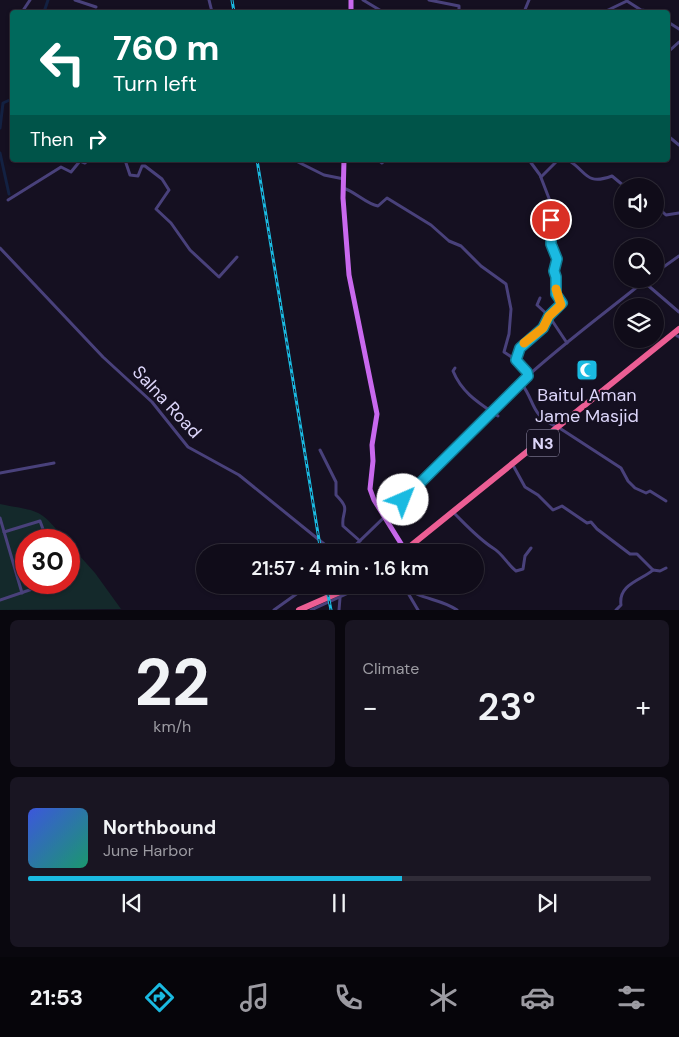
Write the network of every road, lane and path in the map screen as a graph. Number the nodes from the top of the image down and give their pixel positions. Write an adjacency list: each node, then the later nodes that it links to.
1 (75, 0): 5 (street)
2 (363, 0): 6 (street)
3 (429, 0): 7 (street)
4 (628, 0): 8 (street); 9 (street)
5 (96, 7)
6 (380, 10)
7 (459, 10)
8 (608, 10)
9 (641, 10)
10 (80, 162): 21 (street)
11 (126, 162): 26 (street)
12 (298, 162): 19 (street)
13 (344, 162): 19 (main road)
14 (530, 162): 17 (street)
15 (556, 162): 17 (street)
16 (570, 162): 18 (street)
17 (540, 177): 32 (street)
18 (614, 178)
19 (344, 179): 20 (main road)
20 (343, 188): 35 (street); 48 (main road)
21 (8, 200)
22 (664, 213): 23 (street)
23 (679, 214)
24 (0, 248): 53 (street, Salna Road)
25 (679, 256): 27 (street)
26 (236, 257)
27 (664, 267)
28 (636, 288): 34 (street)
29 (652, 288): 31 (street)
30 (540, 298): 32 (street)
31 (679, 312)
32 (549, 316): 34 (street); 35 (street)
33 (679, 334): 41 (highway, N3)
34 (567, 343): 37 (street)
35 (516, 360): 37 (street)
36 (455, 368): 39 (street)
37 (528, 376): 38 (street)
38 (520, 383): 39 (street); 41 (street)
39 (491, 411): 40 (street); 48 (street)
40 (498, 416)
41 (560, 428): 44 (highway, N3); 46 (street); 56 (highway, N3)
42 (320, 450): 52 (street)
43 (54, 463): 45 (street)
44 (514, 466): 47 (highway, N3); 61 (street)
45 (0, 473)
46 (666, 501)
47 (456, 514): 57 (highway, N3); 58 (street)
48 (386, 517): 52 (street); 55 (main road)
49 (0, 521): 51 (street)
50 (43, 529): 51 (street)
51 (4, 532): 60 (street)
52 (360, 541): 54 (street)
53 (324, 544)
54 (357, 544)
55 (401, 544)
56 (415, 544)
57 (416, 544)
58 (531, 548)
59 (666, 568): 61 (street)
60 (15, 569)
61 (653, 570): 78 (street)
62 (19, 594): 70 (street)
63 (296, 594): 71 (street)
64 (332, 594): 72 (highway)
65 (334, 594): 73 (highway)
66 (346, 594): 69 (street)
67 (409, 594): 76 (street)
68 (418, 594): 77 (street)
69 (340, 597): 74 (street); 75 (street)
70 (0, 600)
71 (274, 610)
72 (294, 610)
73 (299, 610)
74 (311, 610)
75 (339, 610)
76 (418, 610)
77 (457, 610)
78 (616, 610)

